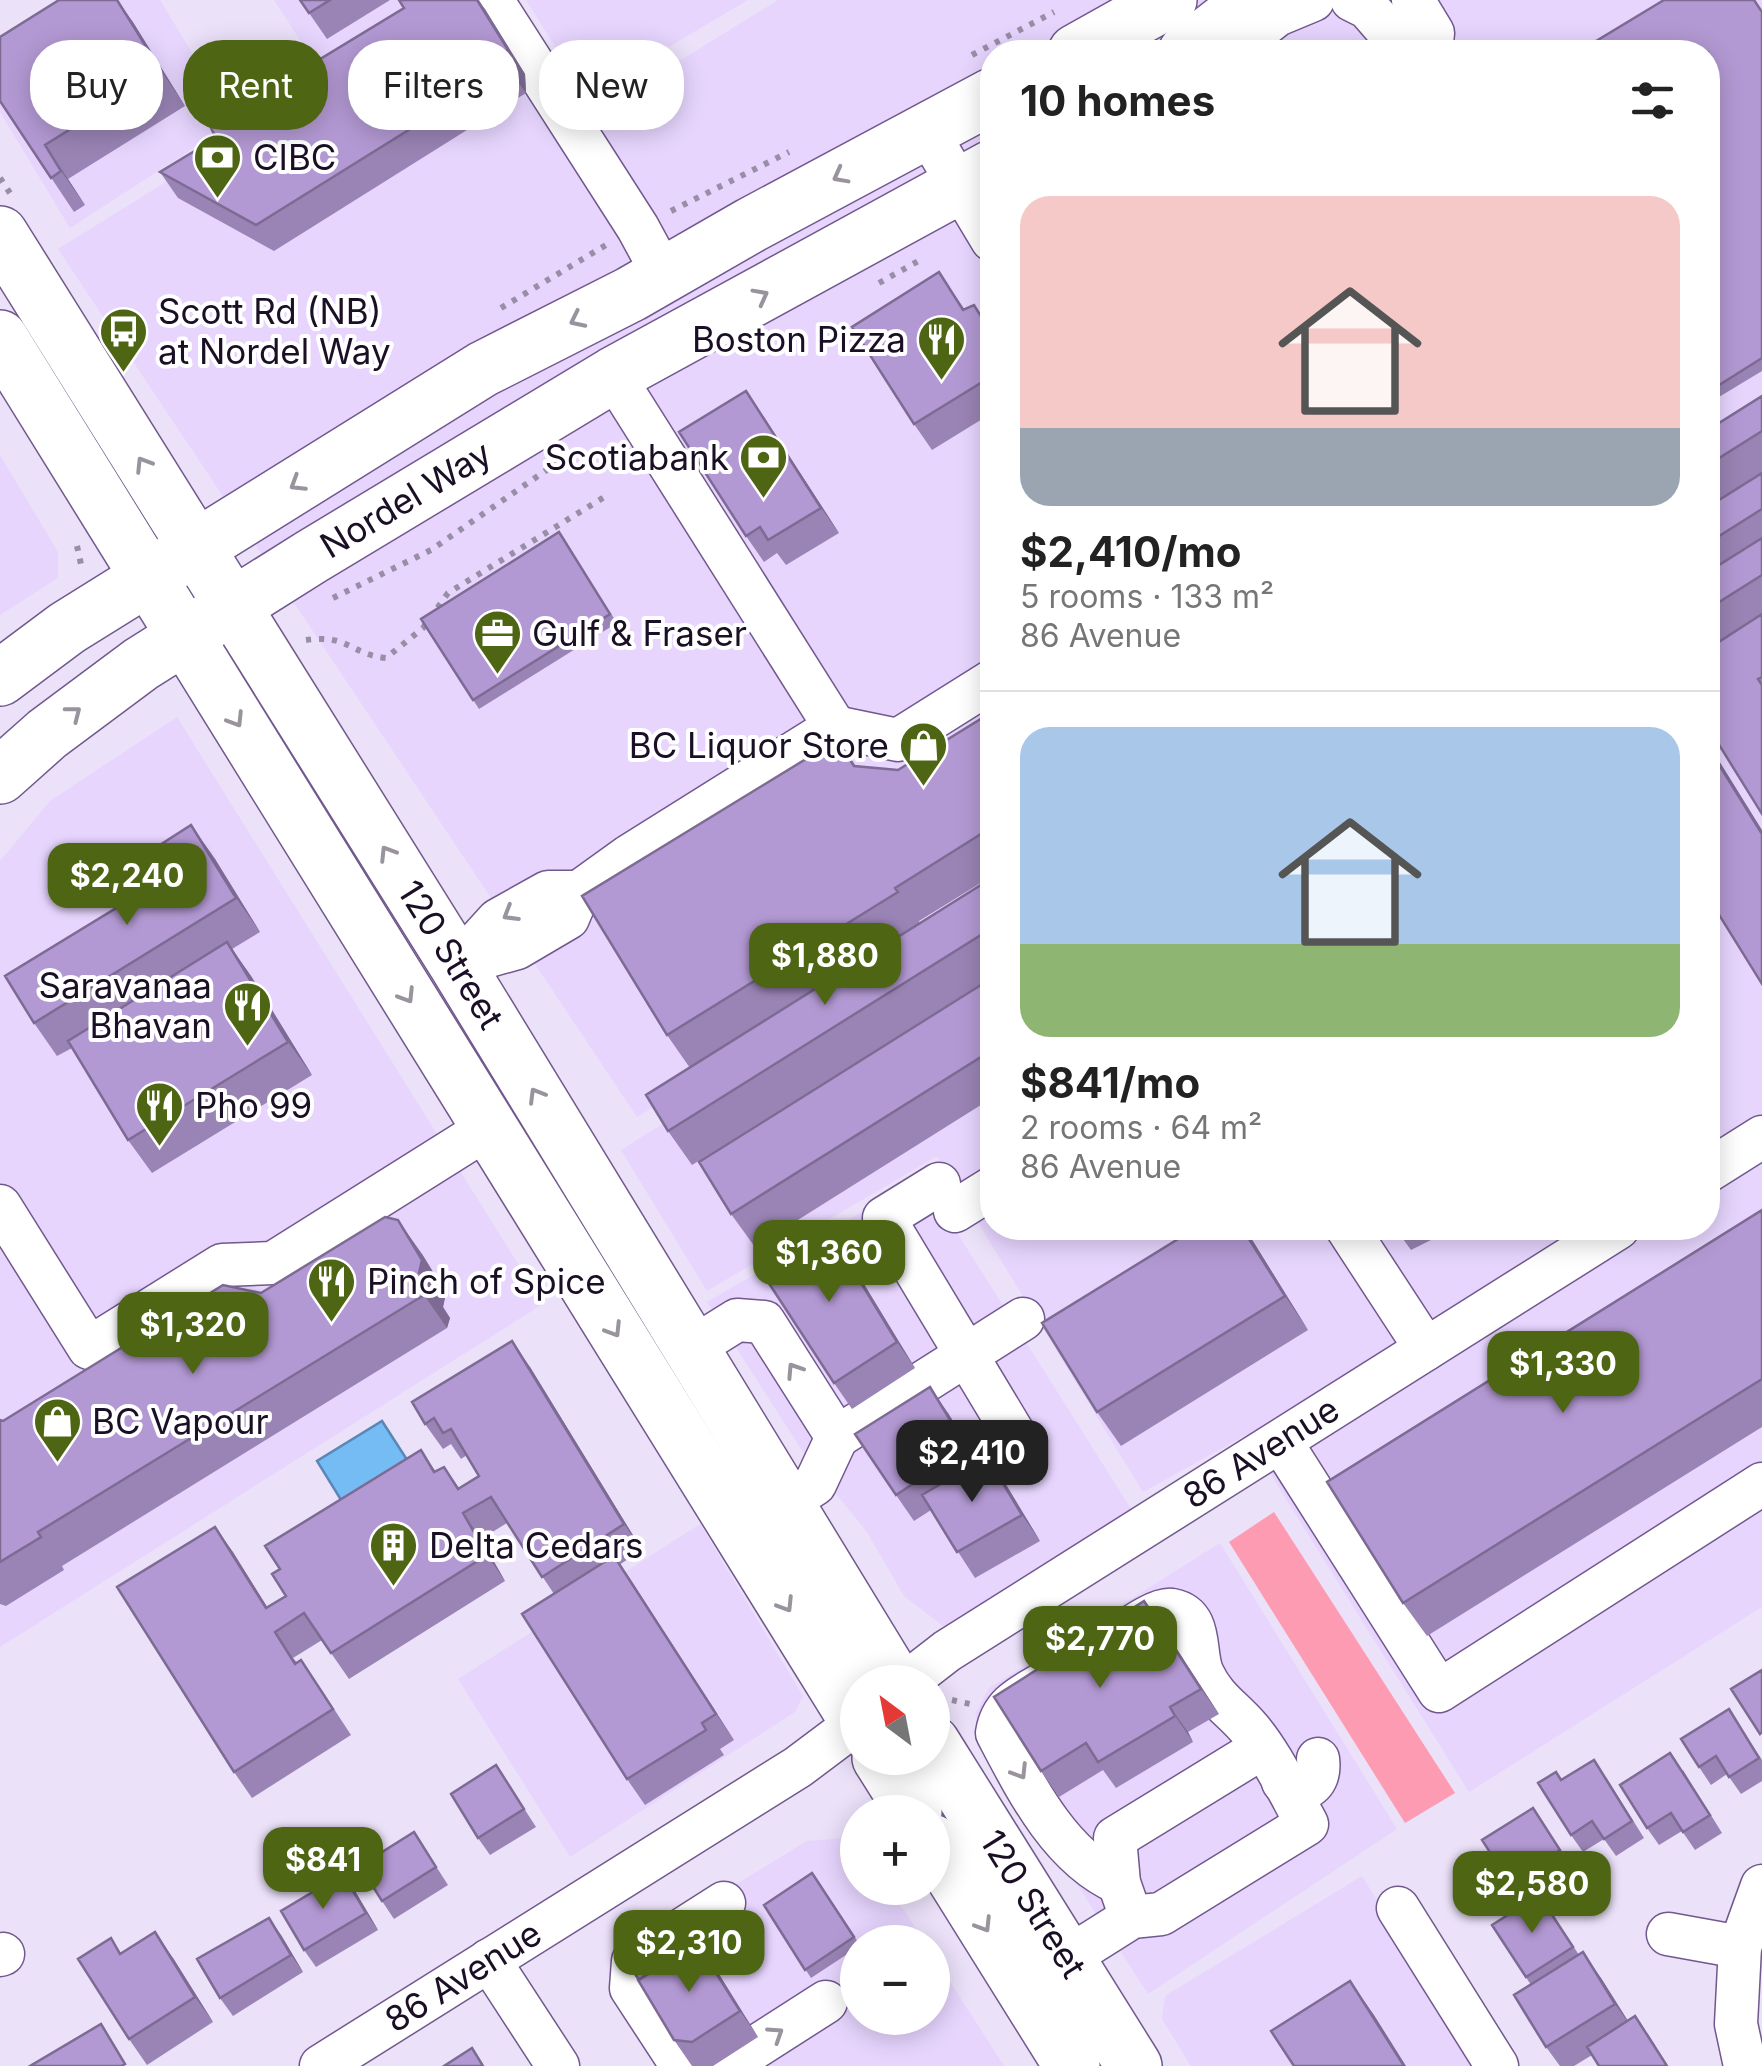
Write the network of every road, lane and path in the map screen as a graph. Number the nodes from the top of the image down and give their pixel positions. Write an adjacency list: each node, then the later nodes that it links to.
1 (492, 0): 16 (street)
2 (1253, 0): 8 (main road)
3 (1313, 0): 9 (street)
4 (1352, 0): 10 (street)
5 (1165, 1): 7 (main road)
6 (1415, 2): 11 (street)
7 (1097, 40)
8 (1201, 40)
9 (1246, 40)
10 (1396, 40)
11 (1432, 40)
12 (980, 102): 13 (main road, Nordel Way)
13 (926, 130): 14 (street); 16 (main road, Nordel Way, one-way to 16)
14 (976, 177): 18 (main road, Nordel Way, one-way to 14)
15 (0, 234): 21 (main road, 120 Street, one-way to 15)
16 (664, 276): 21 (main road, Nordel Way, one-way to 21)
17 (0, 338): 22 (main road, 120 Street)
18 (613, 374): 24 (main road, Nordel Way); 29 (street)
19 (569, 455): 23 (path)
20 (606, 496): 26 (path)
21 (195, 547): 22 (main road, Nordel Way); 24 (main road, 120 Street)
22 (149, 577): 25 (main road, 120 Street); 27 (main road, Nordel Way)
23 (318, 604)
24 (233, 607): 25 (main road, Nordel Way); 31 (main road, 120 Street, one-way to 24)
25 (185, 637): 30 (main road, Nordel Way, one-way to 25); 32 (main road, 120 Street, one-way to 32)
26 (306, 640)
27 (0, 678)
28 (980, 689): 29 (street)
29 (834, 726): 31 (street)
30 (0, 776)
31 (457, 965): 37 (main road, 120 Street, one-way to 31)
32 (488, 1128): 36 (street); 37 (main road); 51 (main road, 120 Street, one-way to 51)
33 (1762, 1137): 34 (street)
34 (1720, 1163)
35 (980, 1191): 43 (street)
36 (0, 1206)
37 (623, 1238): 42 (main road, 120 Street)
38 (1355, 1240): 41 (street)
39 (1599, 1240): 41 (street, 86 Avenue)
40 (1023, 1319): 43 (street)
41 (1426, 1349): 46 (street, 86 Avenue)
42 (689, 1350): 44 (street, one-way to 42); 48 (main road, 120 Street)
43 (967, 1355): 44 (street); 45 (street)
44 (837, 1437): 48 (street)
45 (1018, 1439)
46 (1281, 1442): 47 (street); 50 (street, 86 Avenue)
47 (1762, 1484)
48 (784, 1504): 49 (main road, 120 Street)
49 (884, 1665)
50 (928, 1665)
51 (840, 1693)
52 (840, 1736): 64 (street, 86 Avenue)
53 (1264, 1752): 54 (street); 58 (street); 58 (street); 58 (street, one-way to 58)
54 (1318, 1759)
55 (950, 1772): 63 (main road, 120 Street)
56 (950, 1871): 70 (main road, 120 Street, one-way to 70)
57 (1762, 1886): 62 (street)
58 (1125, 1900): 63 (street)
59 (724, 1903): 68 (street)
60 (1398, 1908): 72 (street)
61 (1668, 1934): 62 (street)
62 (1740, 1947): 73 (street)
63 (1067, 1958): 71 (main road, 120 Street)
64 (489, 1960): 66 (street, 86 Avenue); 67 (street)
65 (826, 2002): 69 (street, one-way to 65)
66 (321, 2066)
67 (558, 2066)
68 (682, 2066)
69 (726, 2066)
70 (1072, 2066)
71 (1134, 2066)
72 (1496, 2066)
73 (1745, 2066)

